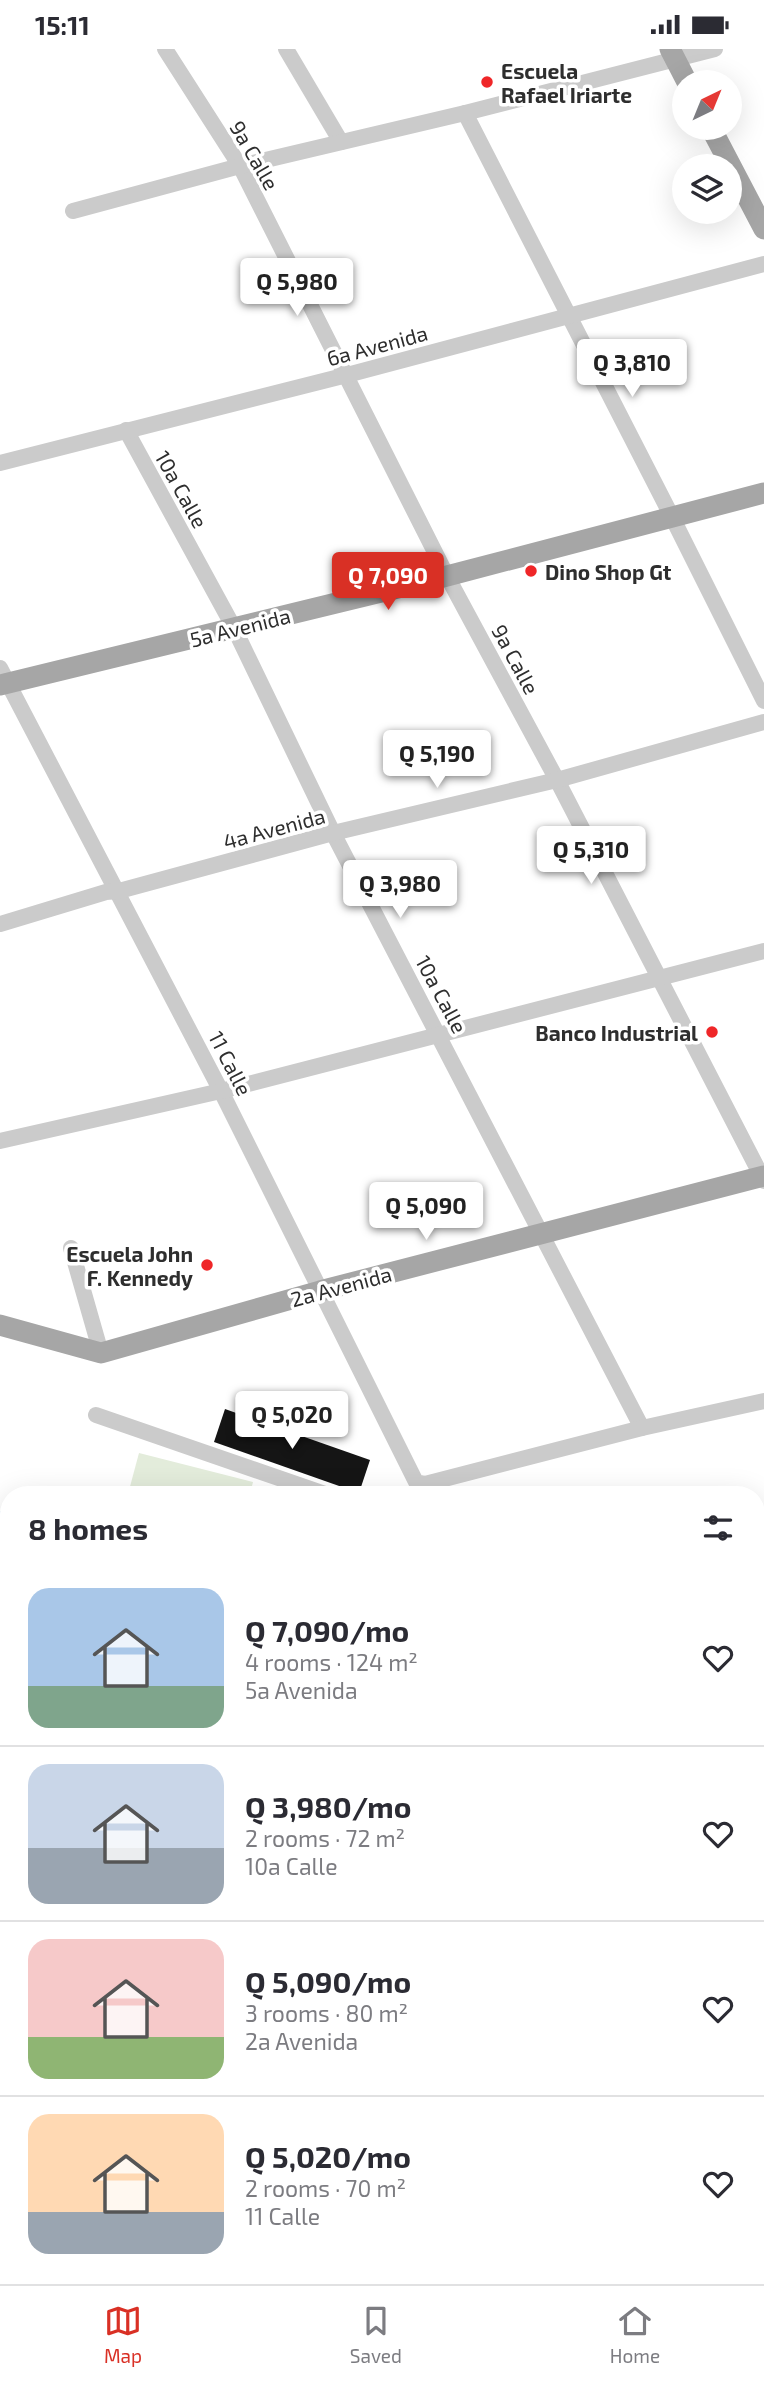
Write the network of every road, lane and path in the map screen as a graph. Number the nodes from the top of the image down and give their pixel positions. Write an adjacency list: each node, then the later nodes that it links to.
1 (165, 49): 9 (street, 9a Calle)
2 (286, 49): 8 (street)
3 (715, 49): 4 (street)
4 (673, 54): 5 (main road); 6 (street)
5 (681, 70)
6 (465, 113): 8 (street); 13 (street)
7 (717, 140): 11 (main road)
8 (341, 142): 9 (street)
9 (240, 166): 10 (street); 14 (street, 9a Calle)
10 (73, 211)
11 (764, 229)
12 (764, 264): 13 (street, 6a Avenida)
13 (567, 315): 14 (street, 6a Avenida); 18 (street)
14 (347, 375): 15 (street, 6a Avenida); 19 (street, 9a Calle)
15 (126, 430): 16 (street, 6a Avenida); 20 (street, 10a Calle)
16 (0, 463)
17 (764, 493): 18 (main road, 5a Avenida)
18 (672, 517): 19 (main road, 5a Avenida); 22 (street)
19 (447, 576): 20 (main road, 5a Avenida); 24 (street, 9a Calle)
20 (234, 628): 21 (main road, 5a Avenida); 25 (street, 10a Calle)
21 (2, 679): 26 (street, 11 Calle)
22 (764, 701)
23 (764, 722): 24 (street, 4a Avenida)
24 (556, 780): 25 (street, 4a Avenida); 29 (street, 9a Calle)
25 (333, 833): 26 (street, 4a Avenida); 30 (street, 10a Calle)
26 (119, 891): 27 (street, 4a Avenida); 31 (street, 11 Calle)
27 (0, 924)
28 (764, 951): 29 (street)
29 (659, 979): 30 (street); 33 (street, 9a Calle)
30 (440, 1035): 31 (street); 34 (street, 10a Calle)
31 (221, 1091): 32 (street); 36 (street, 11 Calle)
32 (0, 1141)
33 (763, 1178): 34 (main road, 2a Avenida)
34 (542, 1235): 36 (main road, 2a Avenida); 41 (street, 10a Calle)
35 (71, 1248): 38 (street)
36 (320, 1291): 38 (main road, 2a Avenida); 41 (street, 11 Calle)
37 (0, 1325): 38 (main road)
38 (101, 1353)
39 (764, 1401): 41 (street)
40 (96, 1415): 42 (street)
41 (642, 1428)
42 (302, 1486)

